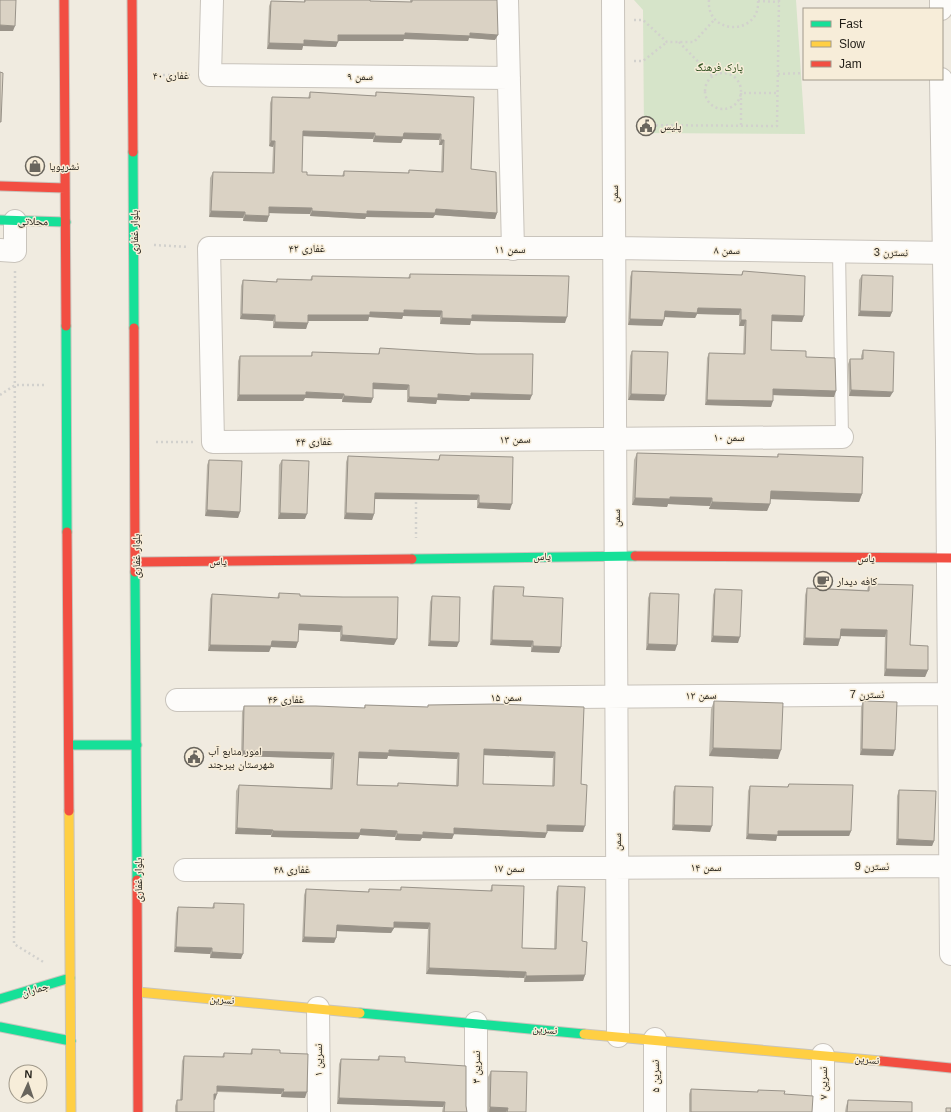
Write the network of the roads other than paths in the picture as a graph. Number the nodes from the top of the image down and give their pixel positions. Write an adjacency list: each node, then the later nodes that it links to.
1 (64, 0): 9 (main road)
2 (132, 0): 25 (main road, بلوار غفاری)
3 (212, 0): 6 (street, سمن ۹)
4 (507, 0): 6 (street)
5 (614, 0): 13 (street, سمن)
6 (509, 78): 14 (street)
7 (941, 80): 17 (street)
8 (0, 186): 9 (main road)
9 (65, 188): 11 (main road)
10 (7, 221): 11 (main road, محلاتی); 15 (street)
11 (66, 222): 31 (main road)
12 (405, 248): 14 (street, سمن ۱۱); 22 (street, غفاری ۴۲)
13 (615, 248): 14 (street, سمن ۱۱); 16 (street, سمن ۸); 19 (street, سمن)
14 (513, 249)
15 (7, 251)
16 (839, 251): 17 (street, نسترن 3); 18 (lane)
17 (948, 253): 21 (street)
18 (842, 437): 19 (street, سمن ۱۰)
19 (616, 438): 20 (street, سمن ۱۳); 23 (street, سمن)
20 (415, 441): 22 (street, غفاری ۴۴)
21 (949, 441): 24 (street)
22 (213, 442)
23 (616, 556): 24 (main road, یاس); 25 (main road, یاس); 28 (street, سمن)
24 (949, 558): 27 (street)
25 (136, 562): 32 (main road, بلوار غفاری)
26 (786, 694): 27 (street, نسترن 7); 28 (street, سمن ۱۲)
27 (948, 694): 33 (street)
28 (616, 696): 29 (street, سمن ۱۵); 36 (street, سمن)
29 (396, 699): 30 (street, غفاری ۴۶)
30 (178, 700)
31 (69, 745): 32 (main road); 39 (main road)
32 (137, 745): 40 (main road, بلوار غفاری)
33 (950, 866): 34 (street, نسترن 9); 38 (street)
34 (795, 867): 36 (street, سمن ۱۴)
35 (400, 868): 36 (street, سمن ۱۷); 37 (street, غفاری ۴۸)
36 (618, 868): 45 (street, سمن)
37 (184, 870)
38 (951, 954)
39 (70, 978): 41 (main road, جماران); 47 (main road)
40 (138, 992): 42 (main road, نسرین); 51 (main road, بلوار غفاری)
41 (0, 999)
42 (318, 1008): 43 (main road, نسرین); 52 (street, نسرین ۱)
43 (476, 1023): 45 (main road, نسرین); 53 (street, نسرین ۳)
44 (0, 1027): 47 (main road)
45 (618, 1036): 46 (main road, نسرین)
46 (654, 1039): 48 (main road, نسرین); 54 (street, نسرین ۵)
47 (70, 1041): 50 (main road)
48 (823, 1055): 49 (main road, نسرین); 55 (street, نسرین ۷)
49 (951, 1068)
50 (71, 1112)
51 (138, 1112)
52 (319, 1112)
53 (476, 1112)
54 (655, 1112)
55 (823, 1112)

